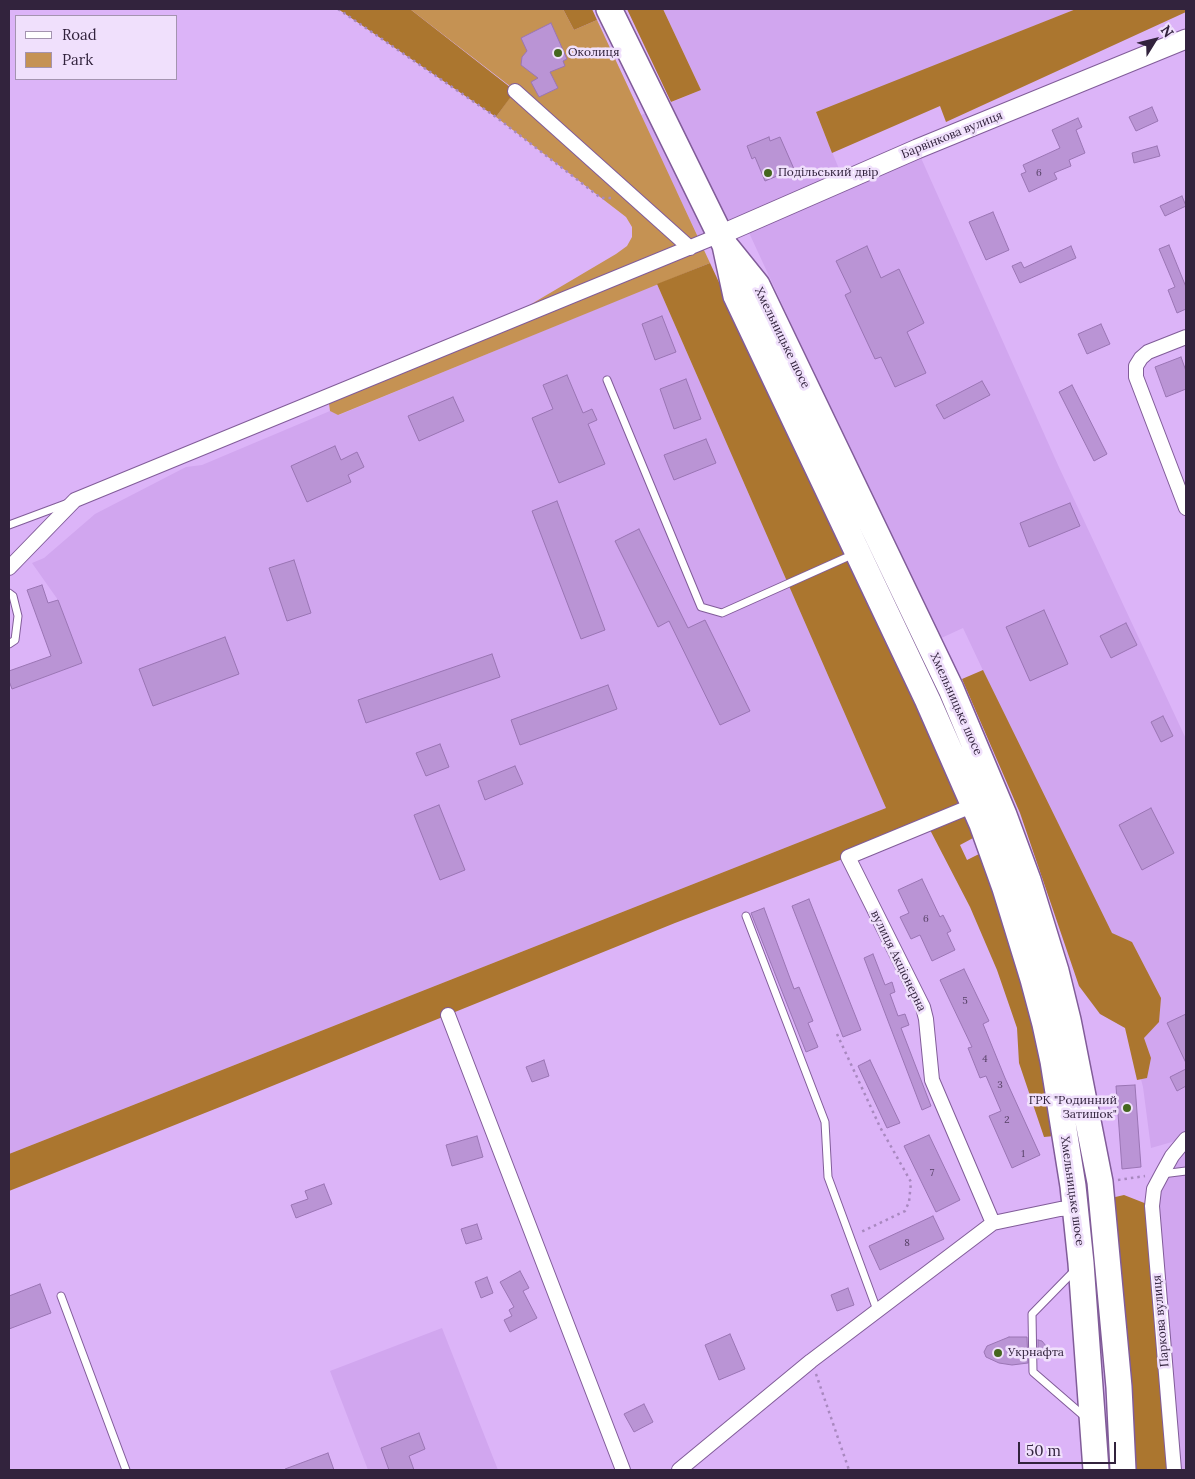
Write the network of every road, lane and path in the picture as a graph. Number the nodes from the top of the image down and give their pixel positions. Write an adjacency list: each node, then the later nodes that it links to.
1 (338, 9): 5 (path)
2 (609, 9): 6 (highway)
3 (1185, 43): 6 (street, Барвінкова вулиця)
4 (516, 91): 5 (street)
5 (636, 199): 7 (street)
6 (722, 240): 7 (street); 13 (highway, Хмельницьке шосе); 26 (highway, Хмельницьке шосе)
7 (690, 248): 10 (street)
8 (1186, 337): 11 (street)
9 (607, 380): 13 (lane)
10 (75, 500): 12 (lane); 14 (street)
11 (1186, 508)
12 (9, 525)
13 (857, 553): 17 (highway, Хмельницьке шосе)
14 (9, 568)
15 (9, 593): 16 (lane)
16 (9, 644)
17 (974, 805): 27 (highway, Хмельницьке шосе); 28 (street, вулиця Акціонерна)
18 (746, 916): 29 (lane)
19 (448, 1015): 36 (street)
20 (837, 1034): 29 (path)
21 (1186, 1139): 23 (street, Паркова вулиця)
22 (1186, 1171): 23 (lane)
23 (1162, 1174): 41 (street, Паркова вулиця)
24 (1132, 1178): 25 (path)
25 (1112, 1181)
26 (1102, 1205): 27 (highway); 40 (highway, Хмельницьке шосе)
27 (1075, 1208): 28 (street); 30 (highway, Хмельницьке шосе)
28 (992, 1224): 32 (street)
29 (851, 1237): 32 (lane)
30 (1082, 1263): 34 (highway, Хмельницьке шосе); 34 (lane)
31 (61, 1296): 35 (lane)
32 (877, 1310): 33 (street)
33 (812, 1361): 37 (street); 38 (path)
34 (1093, 1424): 39 (highway, Хмельницьке шосе)
35 (126, 1470)
36 (623, 1470)
37 (679, 1470)
38 (849, 1470)
39 (1096, 1470)
40 (1123, 1470)
41 (1174, 1470)

